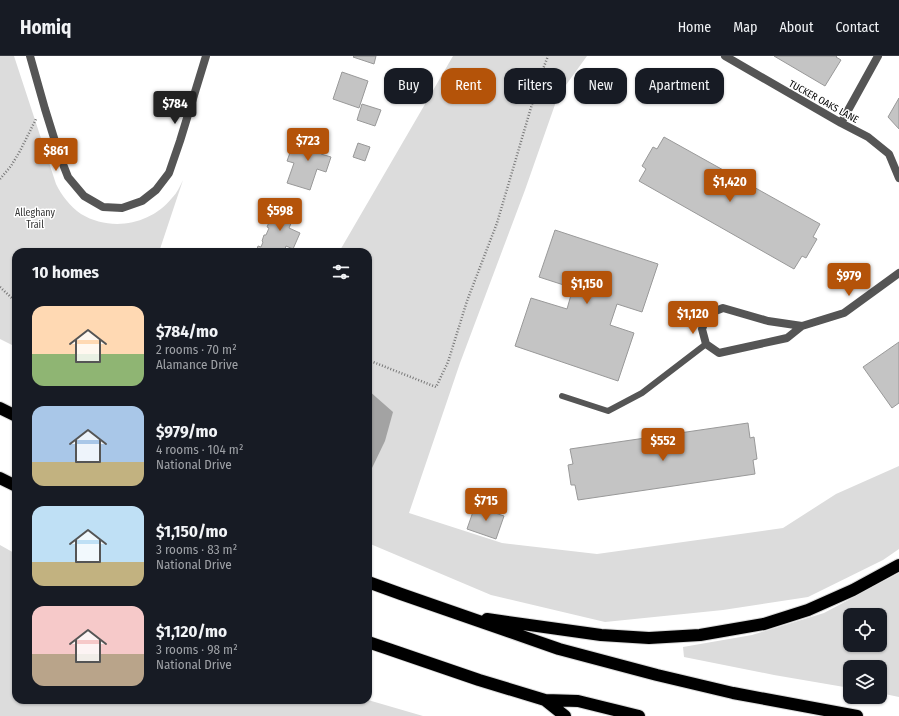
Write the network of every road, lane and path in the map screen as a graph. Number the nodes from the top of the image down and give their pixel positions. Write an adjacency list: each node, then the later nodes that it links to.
1 (30, 56): 6 (street)
2 (206, 56): 6 (street)
3 (548, 56): 15 (path)
4 (725, 56): 7 (street, TUCKER OAKS LANE)
5 (878, 56): 7 (street)
6 (45, 109): 9 (path)
7 (841, 123): 8 (street, TUCKER OAKS LANE)
8 (899, 178)
9 (0, 179)
10 (899, 273): 13 (street)
11 (0, 287): 12 (path)
12 (12, 298)
13 (802, 326): 14 (street); 14 (street)
14 (706, 344): 16 (lane)
15 (372, 362)
16 (562, 396)
17 (0, 408): 18 (highway)
18 (12, 414)
19 (0, 478): 20 (highway)
20 (12, 484)
21 (899, 564): 23 (highway)
22 (372, 583): 23 (highway)
23 (459, 615): 28 (highway)
24 (372, 643): 25 (highway)
25 (546, 700): 26 (highway); 27 (highway)
26 (566, 716)
27 (639, 716)
28 (857, 716)

